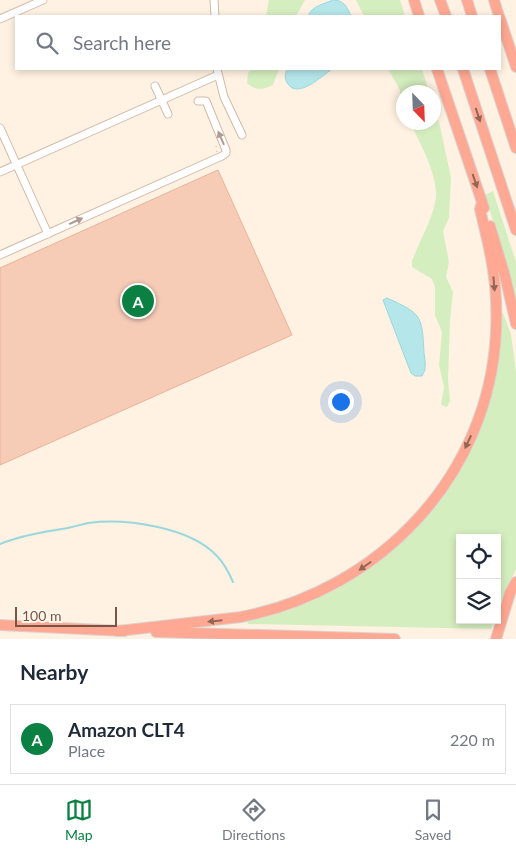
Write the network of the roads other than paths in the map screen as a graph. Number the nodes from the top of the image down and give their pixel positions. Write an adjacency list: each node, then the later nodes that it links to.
1 (43, 0): 12 (street)
2 (214, 0): 7 (street)
3 (414, 0): 8 (highway)
4 (440, 0): 9 (highway)
5 (467, 0): 10 (highway)
6 (494, 0): 11 (highway)
7 (215, 15)
8 (419, 15)
9 (446, 15)
10 (472, 15)
11 (499, 15)
12 (0, 19)
13 (501, 20): 14 (highway)
14 (516, 67)
15 (437, 70): 28 (highway, one-way to 28)
16 (463, 70): 29 (highway, one-way to 29)
17 (490, 70): 25 (highway)
18 (217, 72): 20 (street); 24 (street)
19 (155, 86): 20 (street)
20 (161, 100): 22 (street); 26 (street)
21 (198, 101): 30 (street, one-way to 21)
22 (168, 114)
23 (0, 128): 26 (street)
24 (242, 135)
25 (516, 148)
26 (16, 165): 27 (street); 30 (street)
27 (0, 172)
28 (482, 202): 32 (highway); 35 (highway, one-way to 35)
29 (516, 230)
30 (48, 234): 31 (street)
31 (0, 255)
32 (516, 324)
33 (516, 582): 37 (highway)
34 (0, 625): 35 (highway)
35 (118, 631): 36 (highway)
36 (395, 639)
37 (496, 639)

